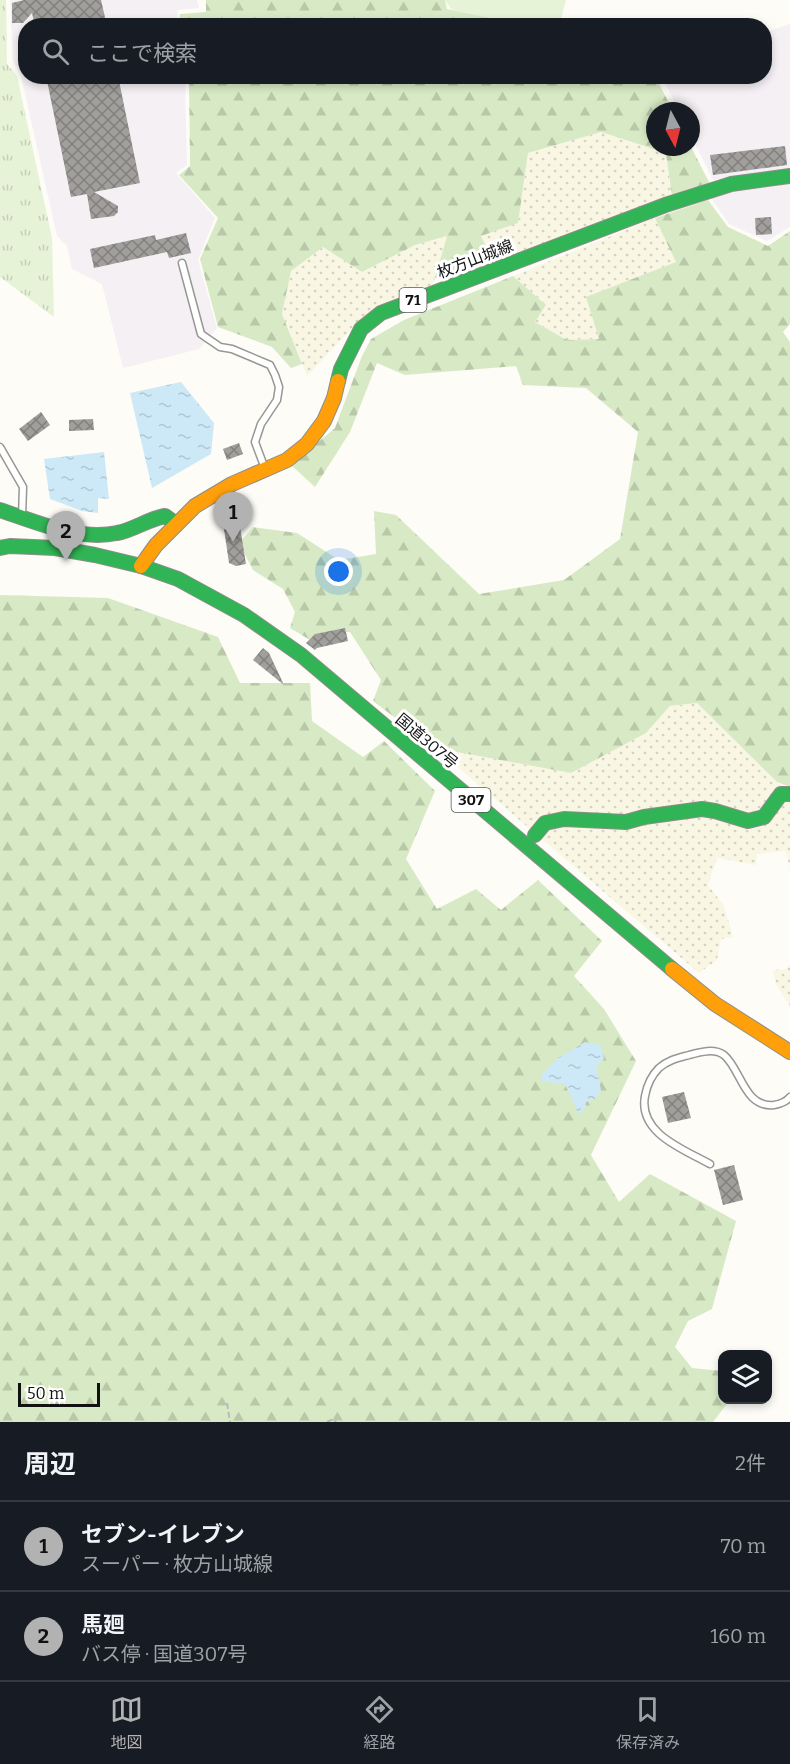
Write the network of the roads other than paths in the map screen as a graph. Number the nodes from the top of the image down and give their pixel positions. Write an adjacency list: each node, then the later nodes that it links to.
1 (790, 176): 4 (main road, 枚方山城線 / 71)
2 (183, 263): 4 (lane)
3 (0, 447): 6 (lane)
4 (266, 470): 7 (main road, 枚方山城線 / 71)
5 (0, 510): 6 (main road)
6 (22, 517): 7 (main road)
7 (176, 524): 9 (main road, 枚方山城線 / 71)
8 (0, 548): 9 (main road, 国道307号 / 307)
9 (141, 566): 12 (main road, 国道307号 / 307)
10 (790, 794): 11 (main road)
11 (535, 835)
12 (790, 1052)
13 (790, 1097): 14 (lane)
14 (710, 1164)

